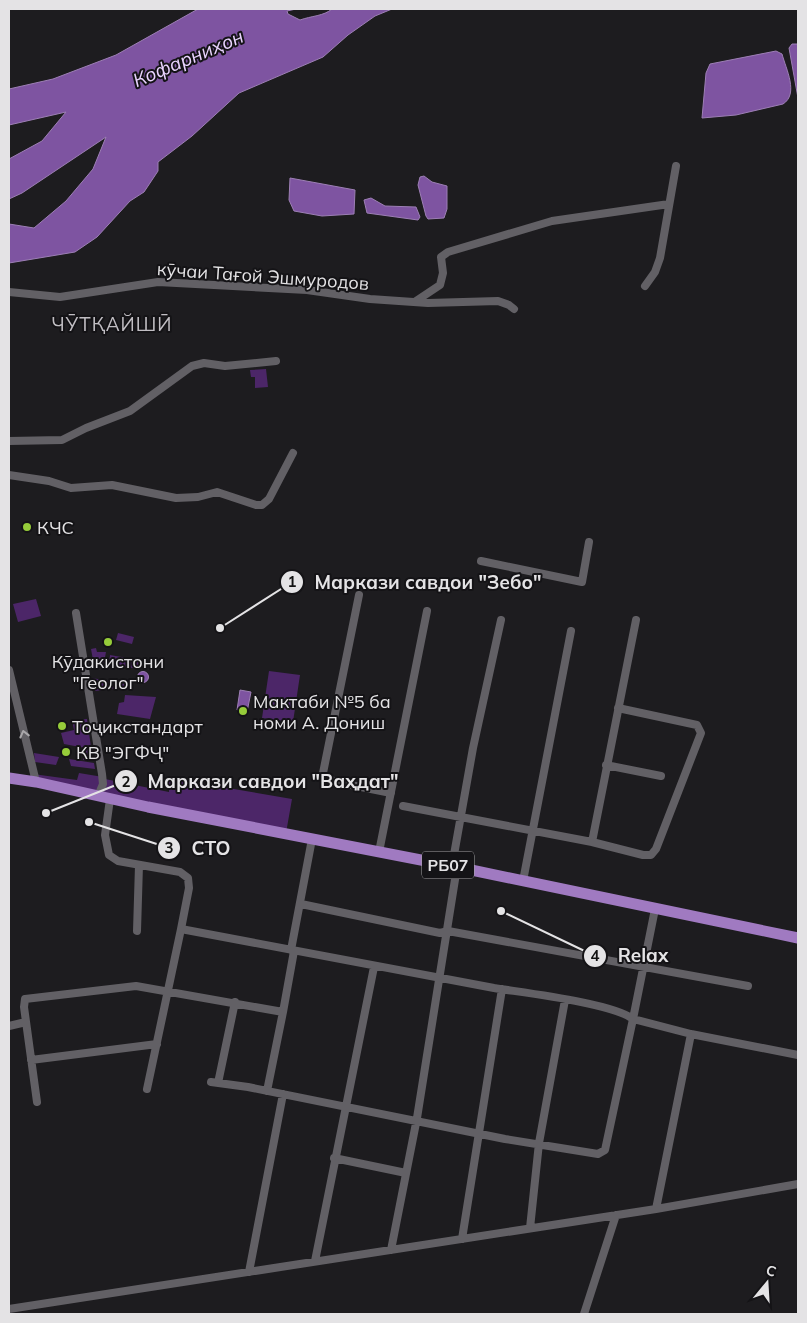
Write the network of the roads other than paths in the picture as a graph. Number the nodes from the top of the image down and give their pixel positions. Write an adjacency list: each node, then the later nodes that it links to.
1 (676, 166): 2 (street)
2 (669, 204): 3 (street); 5 (street)
3 (644, 286)
4 (9, 292): 5 (street, кӯчаи Тағой Эшмуродов)
5 (415, 301): 6 (street, кӯчаи Тағой Эшмуродов)
6 (514, 309)
7 (276, 361): 8 (street)
8 (9, 441)
9 (293, 453): 10 (street)
10 (9, 475)
11 (589, 542): 12 (street)
12 (481, 561)
13 (359, 595): 26 (street)
14 (426, 611): 26 (street)
15 (76, 614): 27 (street)
16 (501, 620): 30 (street)
17 (636, 620): 20 (street)
18 (571, 631): 31 (street)
19 (9, 670): 25 (street, one-way to 19)
20 (618, 708): 21 (street); 33 (street)
21 (606, 765): 23 (street); 33 (street)
22 (9, 774): 25 (highway, РБ07)
23 (661, 776)
24 (9, 778): 25 (highway, РБ07)
25 (36, 782): 27 (highway, РБ07)
26 (391, 793): 34 (street)
27 (98, 796): 28 (highway, РБ07)
28 (110, 799): 32 (highway, РБ07); 35 (street)
29 (403, 806): 30 (street)
30 (461, 817): 31 (street); 36 (street)
31 (533, 832): 33 (street); 37 (street)
32 (312, 839): 34 (highway, РБ07); 38 (street)
33 (592, 842)
34 (379, 852): 36 (highway, РБ07)
35 (139, 864): 40 (street); 41 (street)
36 (455, 867): 37 (highway, РБ07); 42 (street)
37 (523, 881): 39 (highway, РБ07)
38 (301, 904): 42 (street); 44 (street)
39 (656, 909): 43 (highway, РБ07); 46 (street)
40 (181, 930): 44 (street); 50 (street)
41 (137, 931)
42 (448, 931): 46 (street); 47 (street)
43 (798, 938)
44 (293, 950): 45 (street); 53 (street)
45 (374, 967): 47 (street); 65 (street)
46 (644, 967): 48 (street); 54 (street)
47 (440, 978): 49 (street); 66 (street)
48 (748, 986)
49 (502, 989): 51 (street); 67 (street)
50 (169, 991): 52 (street); 55 (street); 58 (street)
51 (565, 1000): 54 (street); 68 (street)
52 (235, 1002): 53 (street); 62 (street)
53 (283, 1012): 62 (street)
54 (633, 1020): 57 (street); 68 (street)
55 (26, 1022): 56 (street); 60 (street)
56 (9, 1026)
57 (692, 1034): 59 (street); 72 (street)
58 (157, 1044): 60 (street); 61 (street)
59 (798, 1055)
60 (31, 1060): 64 (street)
61 (147, 1089)
62 (267, 1091): 63 (street)
63 (283, 1094): 65 (street); 78 (street)
64 (37, 1102)
65 (344, 1106): 66 (street); 69 (street)
66 (417, 1120): 67 (street); 70 (street)
67 (477, 1133): 68 (street); 75 (street)
68 (539, 1143): 74 (street)
69 (334, 1158): 70 (street); 77 (street)
70 (406, 1173): 76 (street)
71 (798, 1184): 72 (street)
72 (656, 1209): 73 (street)
73 (616, 1215): 74 (street); 80 (street)
74 (530, 1228): 75 (street)
75 (462, 1238): 76 (street)
76 (391, 1250): 77 (street)
77 (315, 1262): 78 (street)
78 (249, 1272): 79 (street)
79 (9, 1309)
80 (584, 1314)

